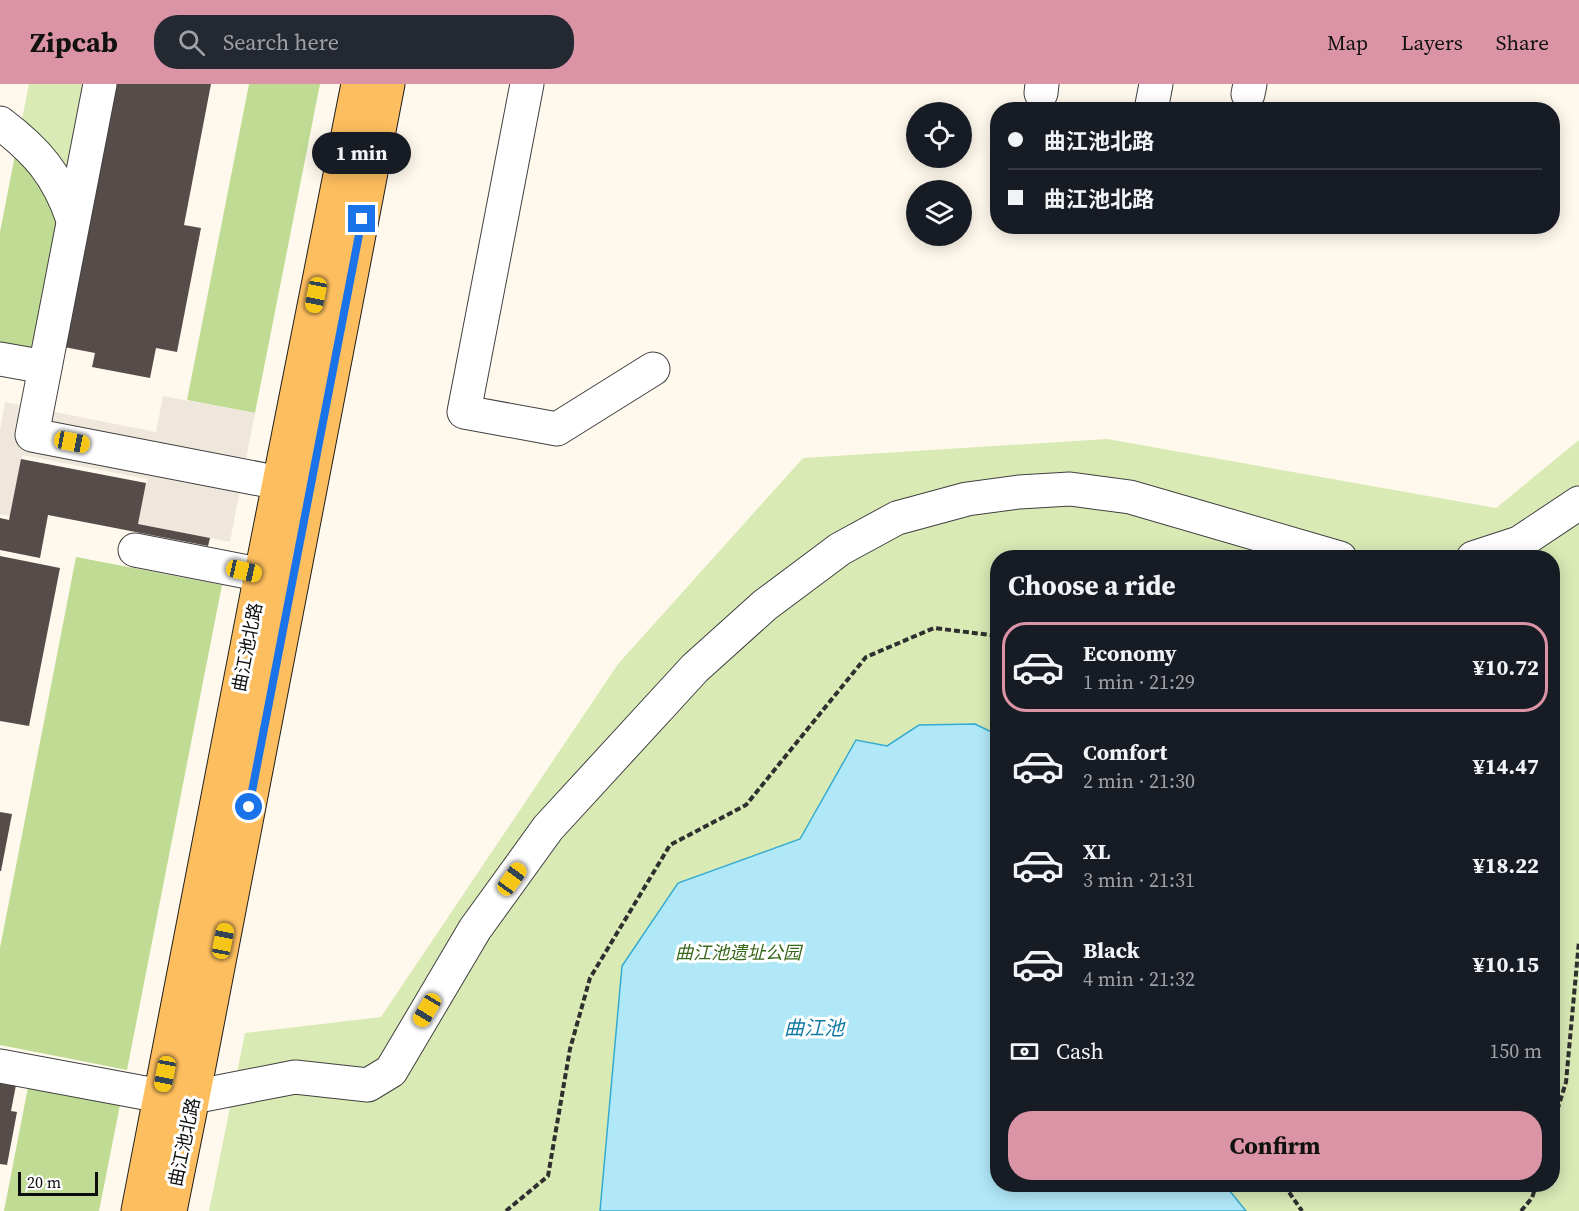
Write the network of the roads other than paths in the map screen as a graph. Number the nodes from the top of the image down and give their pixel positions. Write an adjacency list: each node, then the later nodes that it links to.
1 (100, 84): 8 (street)
2 (358, 84): 12 (main road, 曲江池北路)
3 (388, 84): 12 (main road, 曲江池北路)
4 (527, 84): 11 (street)
5 (1156, 84): 6 (street)
6 (1153, 102)
7 (0, 123): 8 (street)
8 (74, 220): 10 (street)
9 (0, 359): 10 (street)
10 (45, 367): 12 (street)
11 (653, 369)
12 (294, 486): 17 (main road, 曲江池北路)
13 (1579, 503): 16 (street)
14 (135, 550): 17 (street)
15 (1313, 550): 20 (street)
16 (1498, 550)
17 (276, 577): 19 (main road, 曲江池北路); 20 (main road, 曲江池北路)
18 (0, 1066): 19 (street)
19 (161, 1096): 20 (street); 21 (main road, 曲江池北路)
20 (193, 1097): 22 (main road, 曲江池北路)
21 (138, 1211)
22 (170, 1211)

